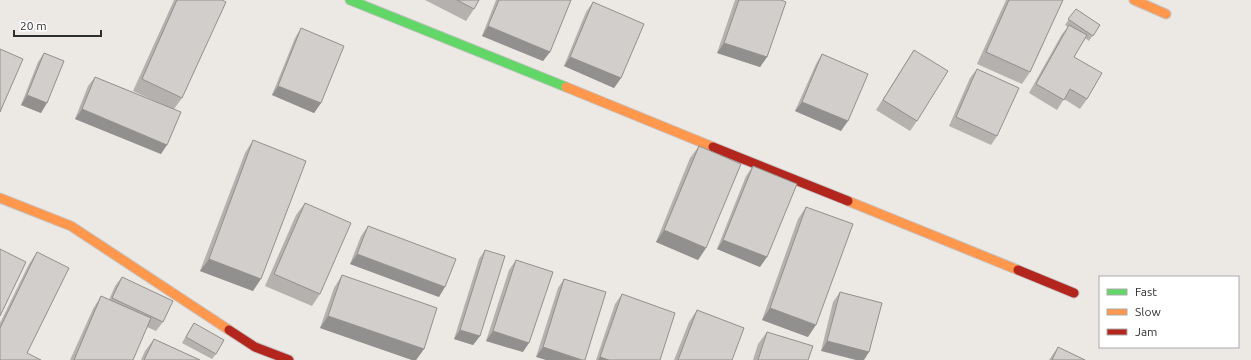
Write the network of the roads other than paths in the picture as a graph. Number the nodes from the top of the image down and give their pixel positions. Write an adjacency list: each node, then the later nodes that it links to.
1 (350, 0): 5 (street)
2 (1134, 0): 3 (street)
3 (1166, 14)
4 (0, 198): 6 (street)
5 (1074, 293)
6 (289, 360)

